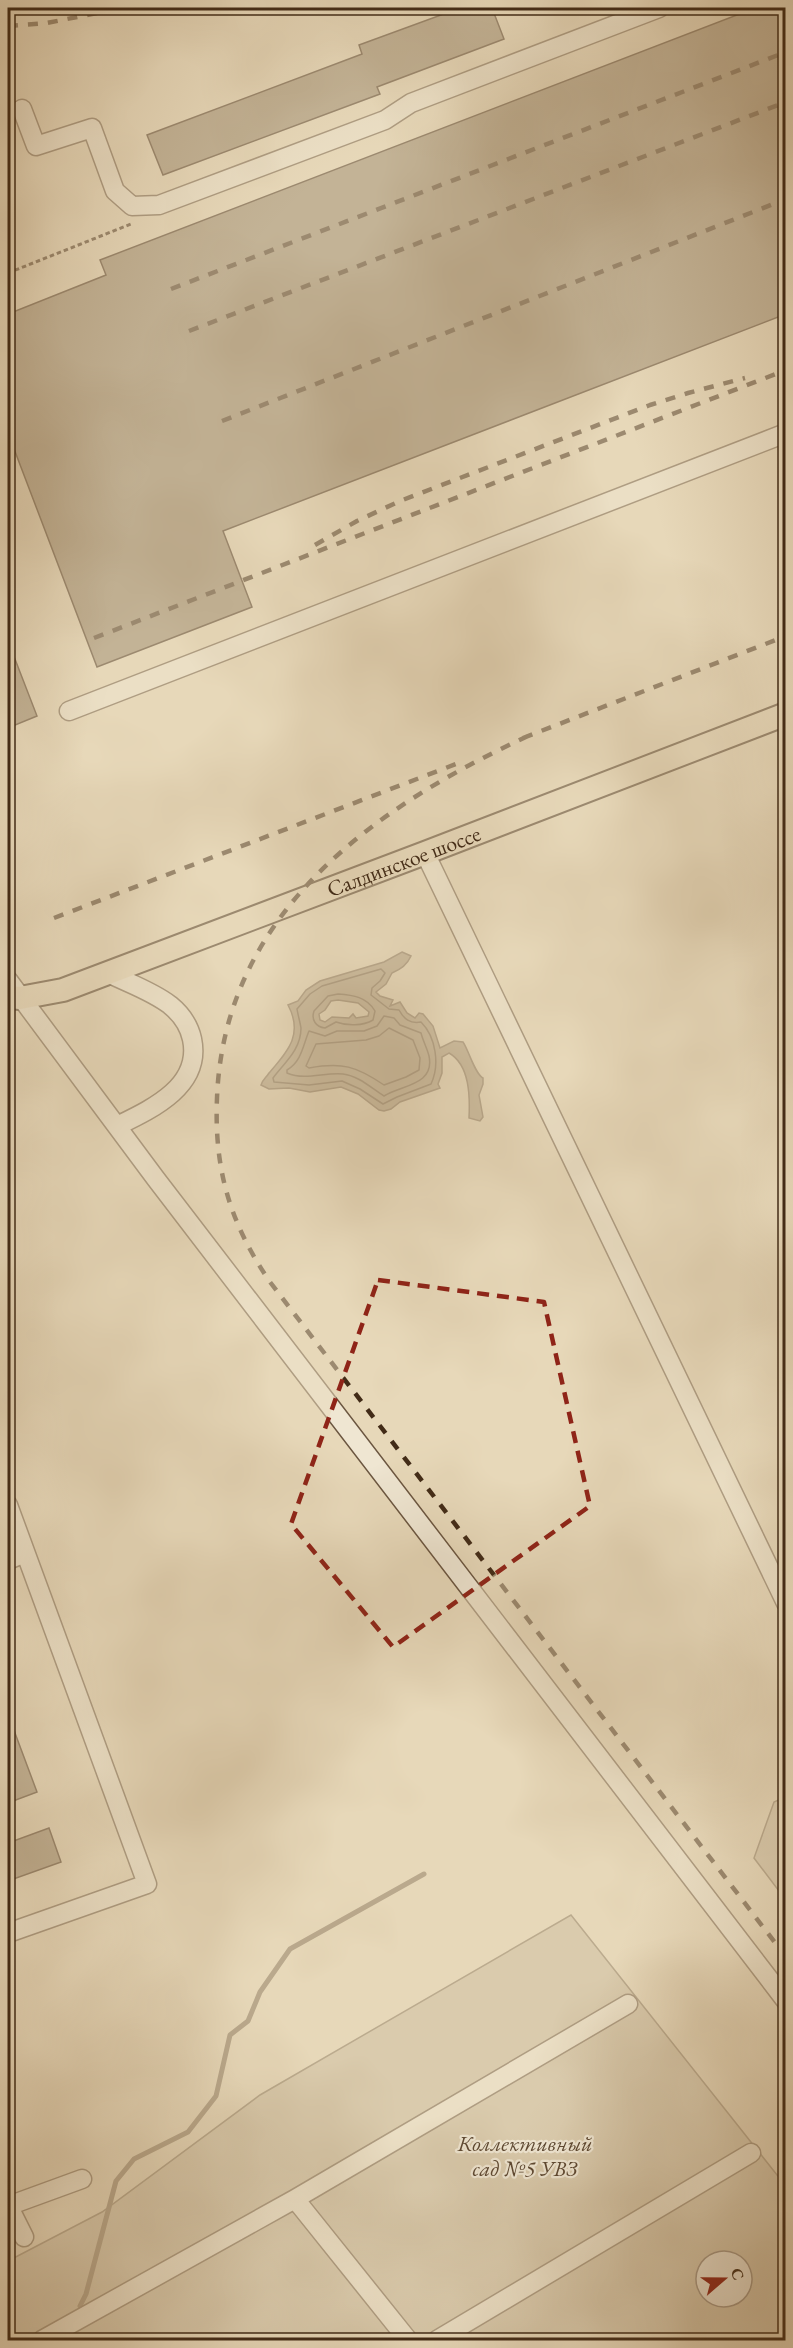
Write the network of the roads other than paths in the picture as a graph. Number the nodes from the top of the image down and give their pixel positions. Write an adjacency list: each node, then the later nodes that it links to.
1 (659, 8): 2 (lane)
2 (22, 109)
3 (786, 433): 4 (lane)
4 (69, 711)
5 (786, 714): 6 (main road, Салдинское шоссе)
6 (425, 853): 7 (main road, Салдинское шоссе); 13 (lane)
7 (108, 973): 8 (main road, Салдинское шоссе); 9 (lane)
8 (12, 992): 9 (lane)
9 (117, 1126): 15 (lane)
10 (8, 1504): 11 (lane)
11 (26, 1553): 12 (lane); 14 (lane)
12 (8, 1560)
13 (786, 1603)
14 (8, 1933)
15 (786, 2001)
16 (628, 2004): 19 (lane)
17 (751, 2153): 24 (lane)
18 (82, 2179): 20 (lane)
19 (295, 2199): 22 (lane); 23 (lane)
20 (8, 2206): 21 (lane)
21 (24, 2237)
22 (42, 2340)
23 (408, 2340)
24 (437, 2340)

